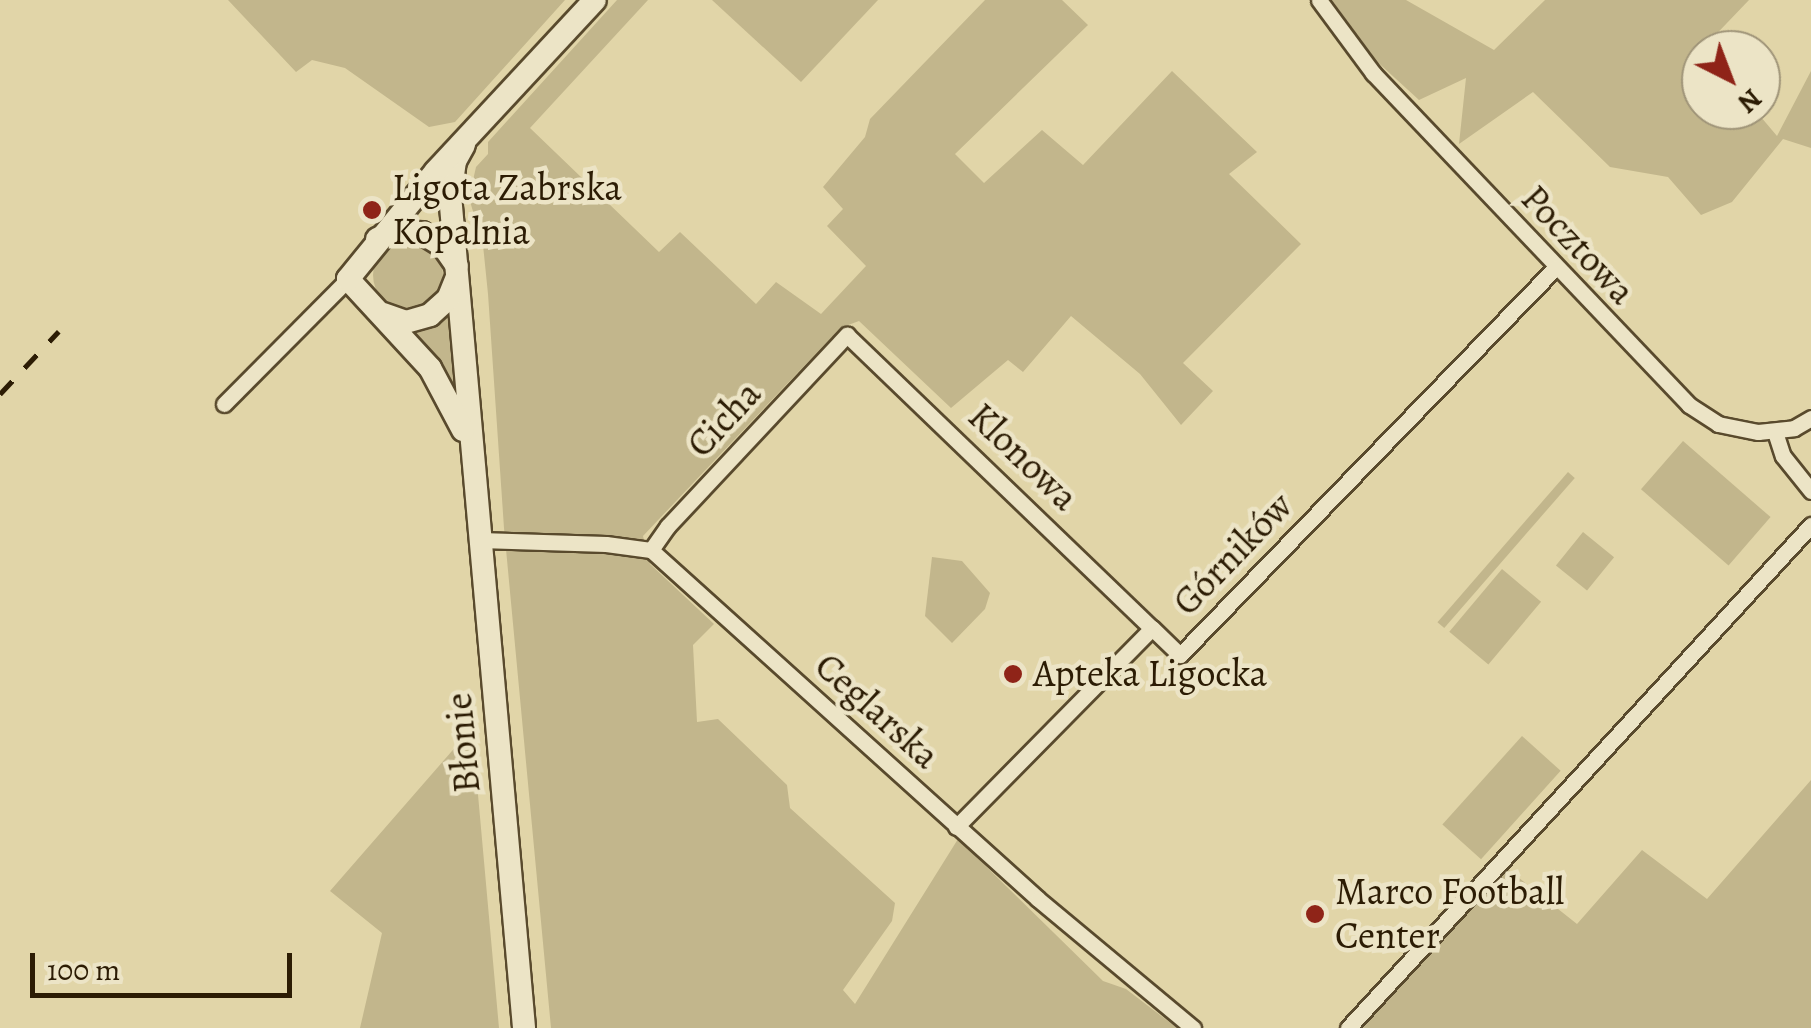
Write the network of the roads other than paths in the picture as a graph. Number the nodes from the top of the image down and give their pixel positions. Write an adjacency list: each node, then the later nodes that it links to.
1 (594, 0): 3 (street, Błonie)
2 (1319, 0): 5 (street, Pocztowa)
3 (464, 145): 4 (street, Błonie); 6 (street, Błonie)
4 (377, 239): 6 (street); 7 (street, Błonie)
5 (1554, 268): 12 (street, Pocztowa); 18 (street, Górników)
6 (457, 270): 8 (street); 13 (street, Błonie)
7 (348, 278): 8 (street, Błonie); 10 (street, Błonie)
8 (378, 312): 13 (street, Błonie)
9 (847, 335): 17 (street, Cicha); 18 (street, Klonowa)
10 (224, 404)
11 (1811, 418): 12 (street)
12 (1775, 432): 14 (street)
13 (471, 452): 16 (street, Błonie)
14 (1811, 491)
15 (1811, 525): 22 (street)
16 (480, 540): 17 (street); 20 (street, Błonie)
17 (651, 550): 19 (street, Ceglarska)
18 (1152, 628): 19 (street, Górników)
19 (956, 827): 21 (street, Ceglarska)
20 (524, 1028)
21 (1193, 1028)
22 (1348, 1028)

